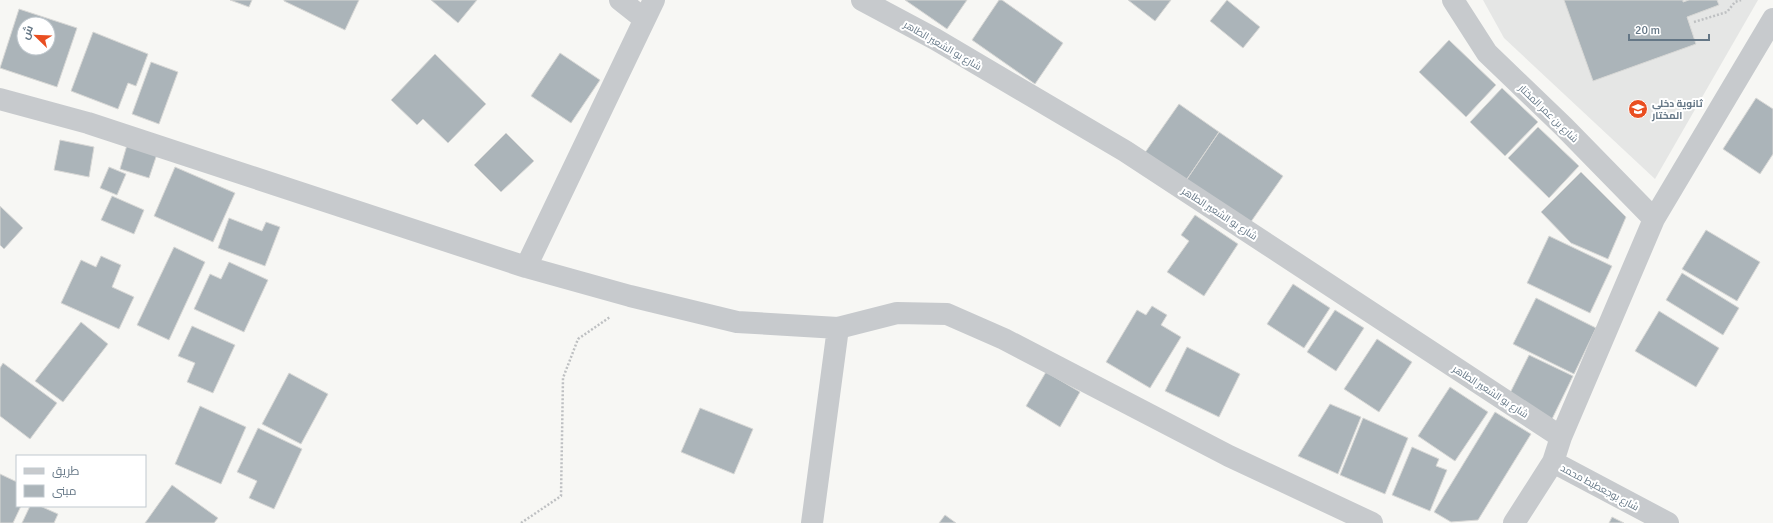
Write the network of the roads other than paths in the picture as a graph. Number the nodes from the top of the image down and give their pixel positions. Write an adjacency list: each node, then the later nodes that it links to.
1 (620, 0): 5 (street)
2 (654, 0): 5 (street)
3 (1453, 0): 8 (street, شارع بن عمر المختار)
4 (876, 3): 11 (street, شارع بو الشعير الطاهر)
5 (644, 19): 9 (street)
6 (1773, 19): 8 (street)
7 (0, 99): 9 (street)
8 (1654, 219): 11 (street)
9 (526, 267): 10 (street)
10 (838, 328): 13 (street); 14 (street)
11 (1560, 438): 12 (street)
12 (1553, 462): 15 (street); 16 (street, شارع بوجعطيط محمد)
13 (811, 522)
14 (1372, 523)
15 (1514, 523)
16 (1668, 523)

